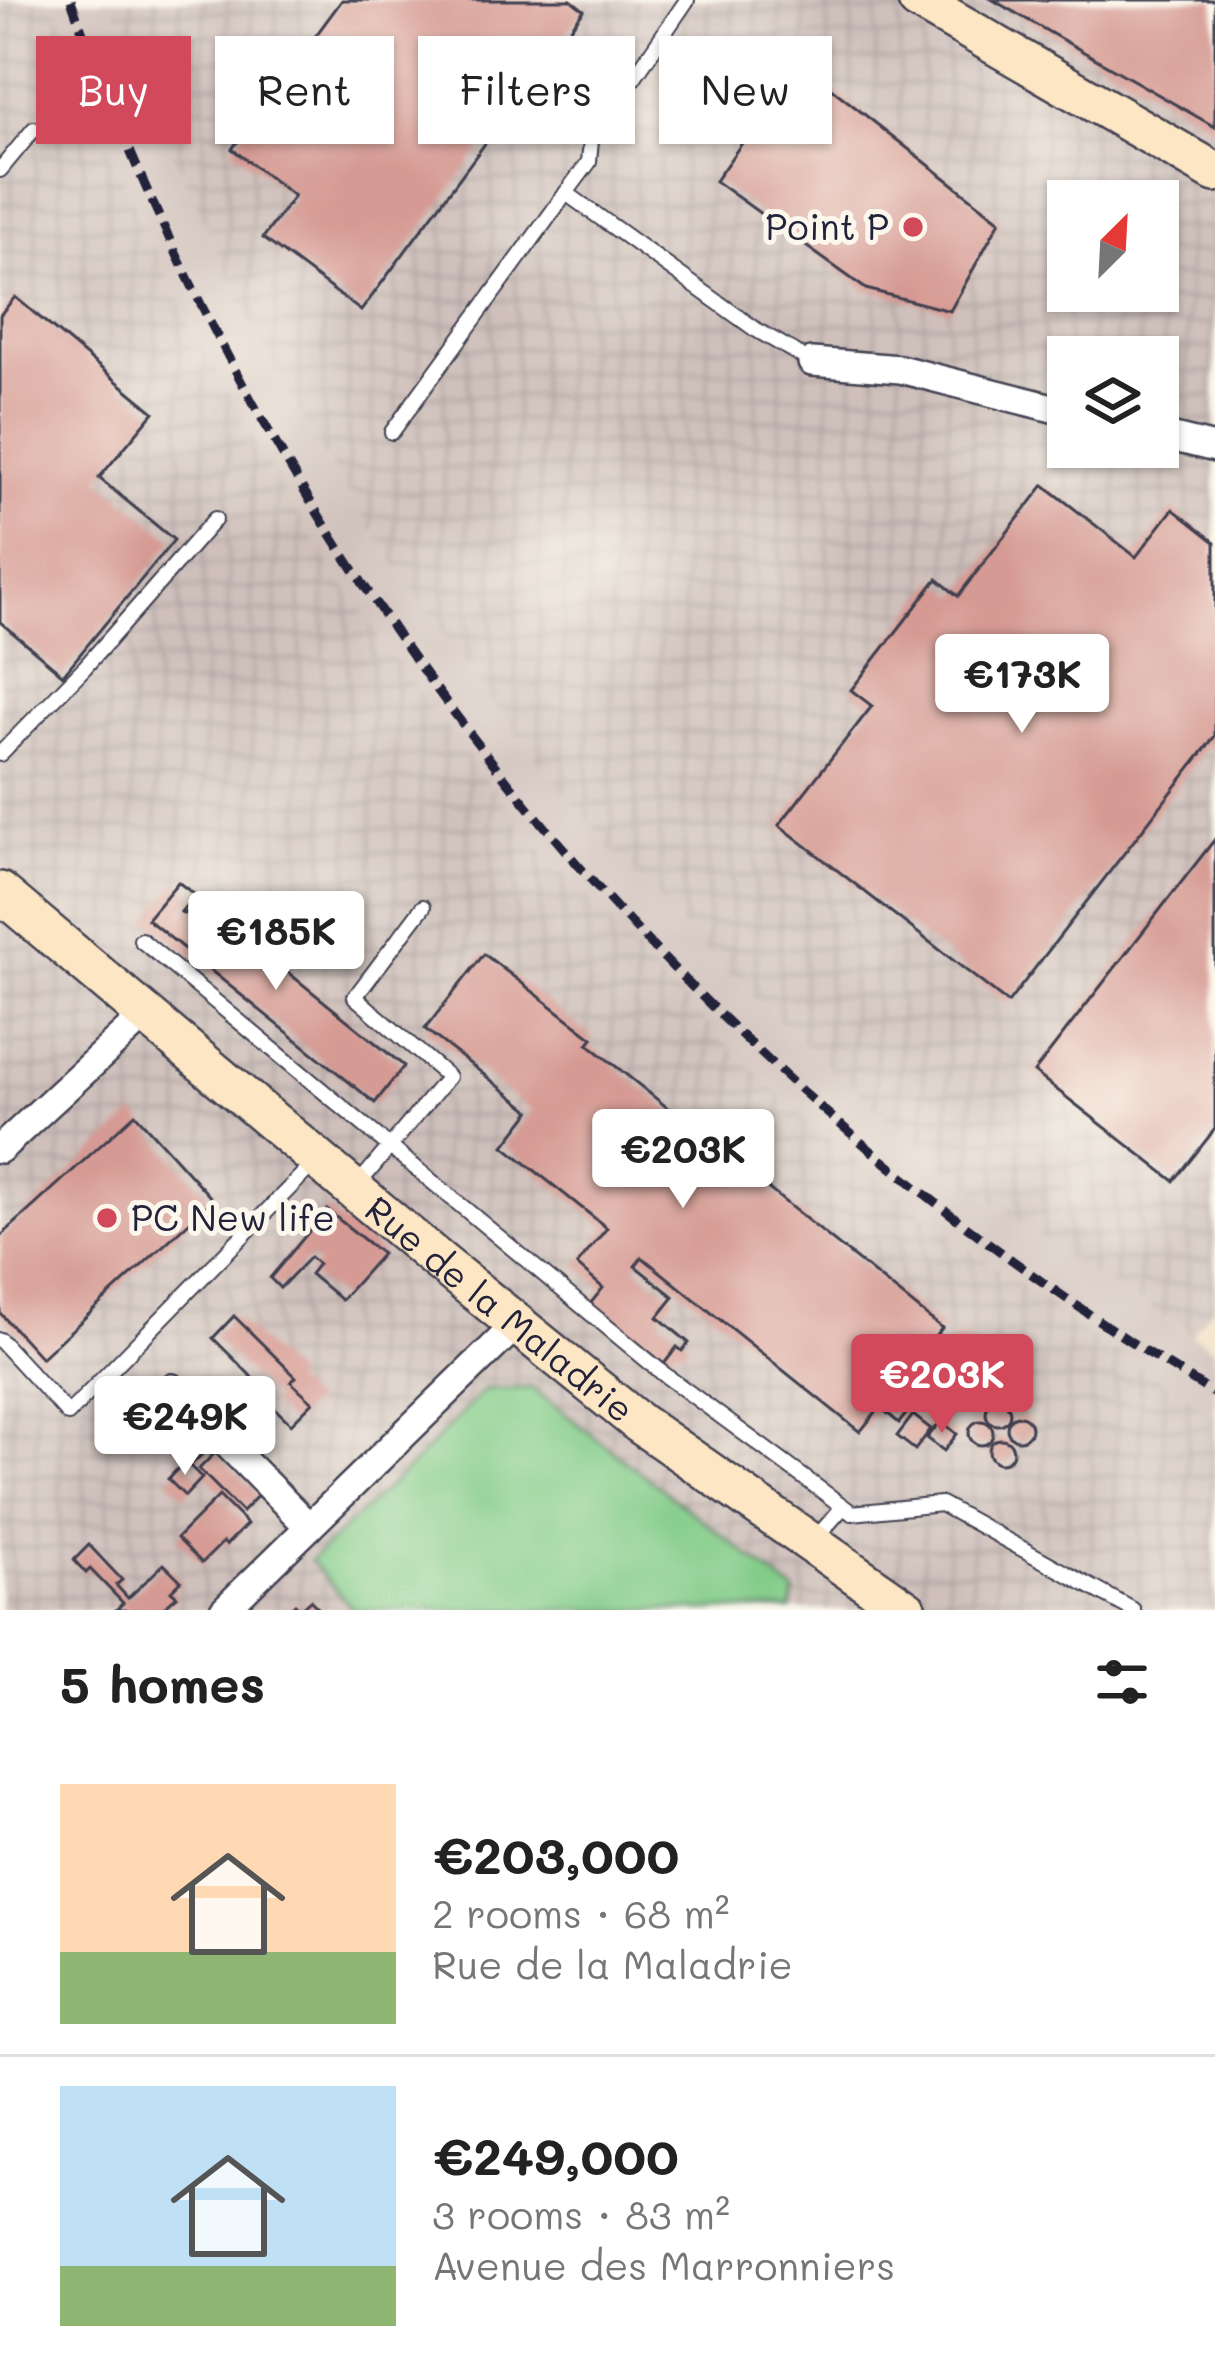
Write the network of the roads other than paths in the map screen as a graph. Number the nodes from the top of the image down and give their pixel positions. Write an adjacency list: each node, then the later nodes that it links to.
1 (687, 0): 6 (lane)
2 (918, 0): 5 (street)
3 (34, 129): 4 (lane)
4 (0, 170)
5 (1215, 172)
6 (566, 194): 7 (lane); 9 (lane)
7 (812, 362): 8 (street)
8 (1047, 407)
9 (392, 432)
10 (1179, 439): 11 (street)
11 (1215, 448)
12 (215, 519): 13 (lane)
13 (0, 754)
14 (0, 892): 17 (street, Rue de la Maladrie)
15 (423, 907): 18 (lane)
16 (141, 940): 18 (lane)
17 (145, 1015): 19 (street); 20 (street, Rue de la Maladrie)
18 (390, 1147): 21 (lane); 25 (lane)
19 (0, 1150)
20 (317, 1160): 21 (street, Rue de la Maladrie); 23 (lane)
21 (353, 1190): 22 (street, Rue de la Maladrie)
22 (516, 1325): 26 (street); 27 (street, Rue de la Maladrie)
23 (0, 1340)
24 (172, 1388): 26 (street)
25 (843, 1507): 27 (lane); 30 (lane)
26 (309, 1527): 28 (street)
27 (812, 1544): 29 (street, Rue de la Maladrie)
28 (224, 1610)
29 (907, 1610)
30 (1133, 1610)

